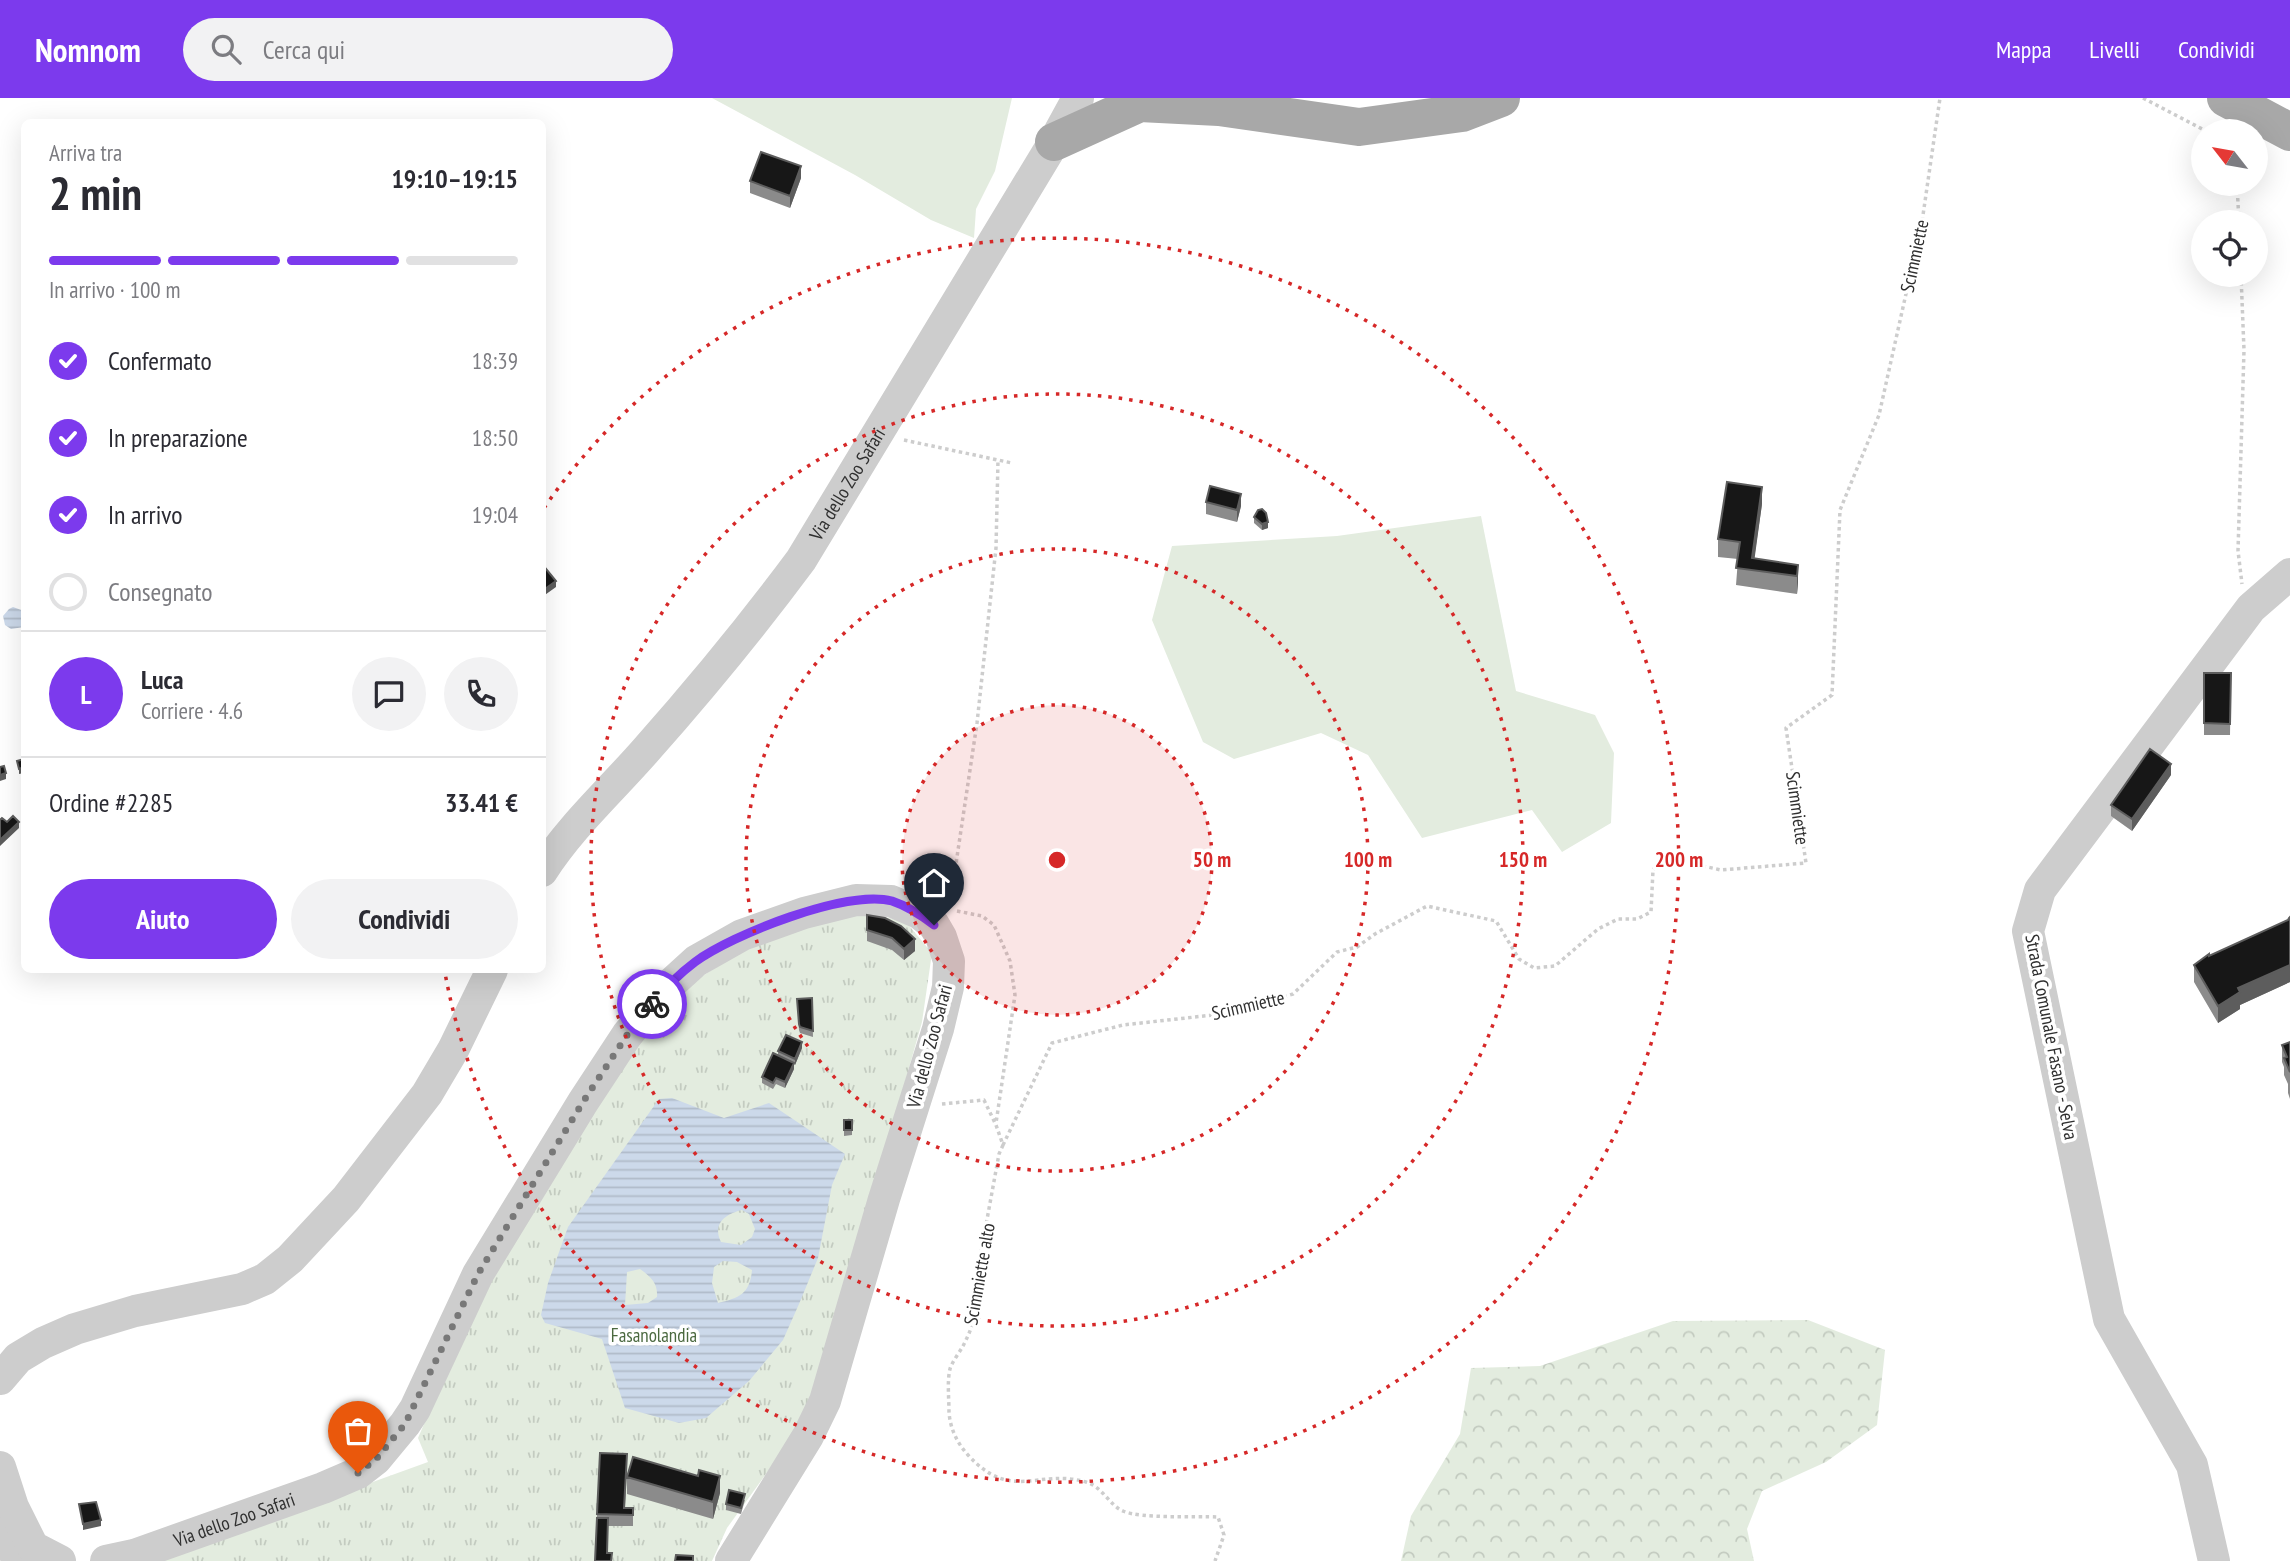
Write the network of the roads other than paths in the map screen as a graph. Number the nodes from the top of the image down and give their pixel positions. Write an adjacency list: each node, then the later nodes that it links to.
1 (1078, 98): 7 (street, Via dello Zoo Safari)
2 (1501, 98): 5 (main road)
3 (2226, 98): 6 (main road)
4 (1135, 101): 5 (main road); 7 (main road)
5 (1211, 103)
6 (2290, 132)
7 (1054, 142): 9 (street, Via dello Zoo Safari)
8 (2290, 574): 18 (street, Strada Comunale Fasano - Selva)
9 (546, 866)
10 (491, 973): 11 (street)
11 (0, 1379)
12 (0, 1467): 15 (street)
13 (0, 1521): 14 (street)
14 (13, 1561)
15 (60, 1561)
16 (106, 1561): 17 (street, Via dello Zoo Safari)
17 (731, 1561)
18 (2214, 1561)

